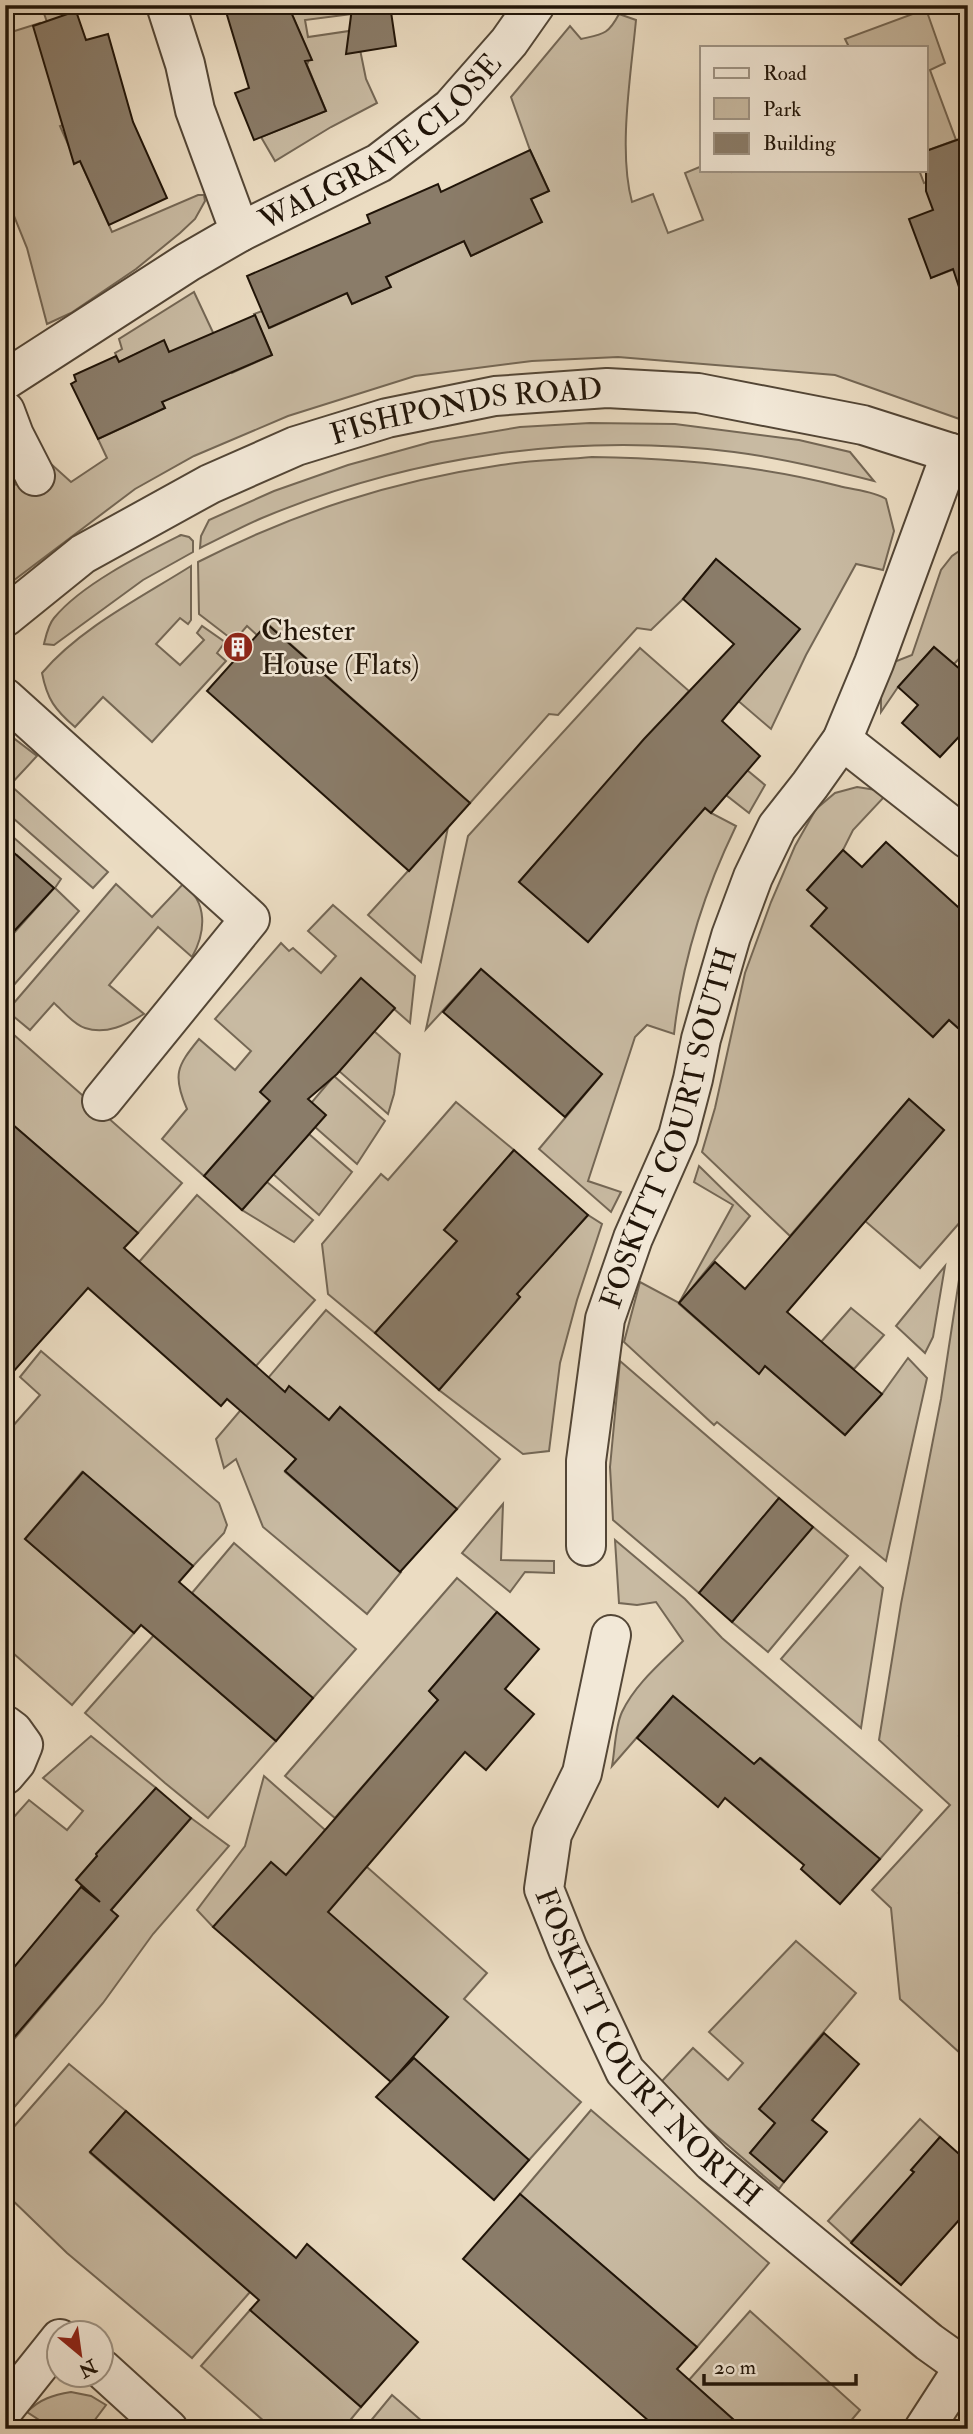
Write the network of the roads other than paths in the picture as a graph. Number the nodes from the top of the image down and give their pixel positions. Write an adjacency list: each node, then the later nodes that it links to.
1 (166, 5): 3 (street, WALGRAVE CLOSE)
2 (535, 5): 3 (street, WALGRAVE CLOSE)
3 (240, 232): 4 (street, WALGRAVE CLOSE)
4 (5, 380)
5 (5, 411): 7 (street)
6 (960, 457): 8 (street, FISHPONDS ROAD); 10 (street, FOSKITT COURT SOUTH)
7 (35, 476)
8 (5, 617)
9 (5, 698): 12 (street)
10 (842, 740): 11 (street); 13 (street, FOSKITT COURT SOUTH)
11 (968, 839)
12 (102, 1101)
13 (586, 1546)
14 (611, 1635): 18 (street, FOSKITT COURT NORTH)
15 (5, 1725): 16 (street)
16 (5, 1775)
17 (46, 2357): 20 (street)
18 (966, 2364): 22 (street)
19 (116, 2382): 21 (street)
20 (5, 2408)
21 (168, 2429)
22 (924, 2429)

